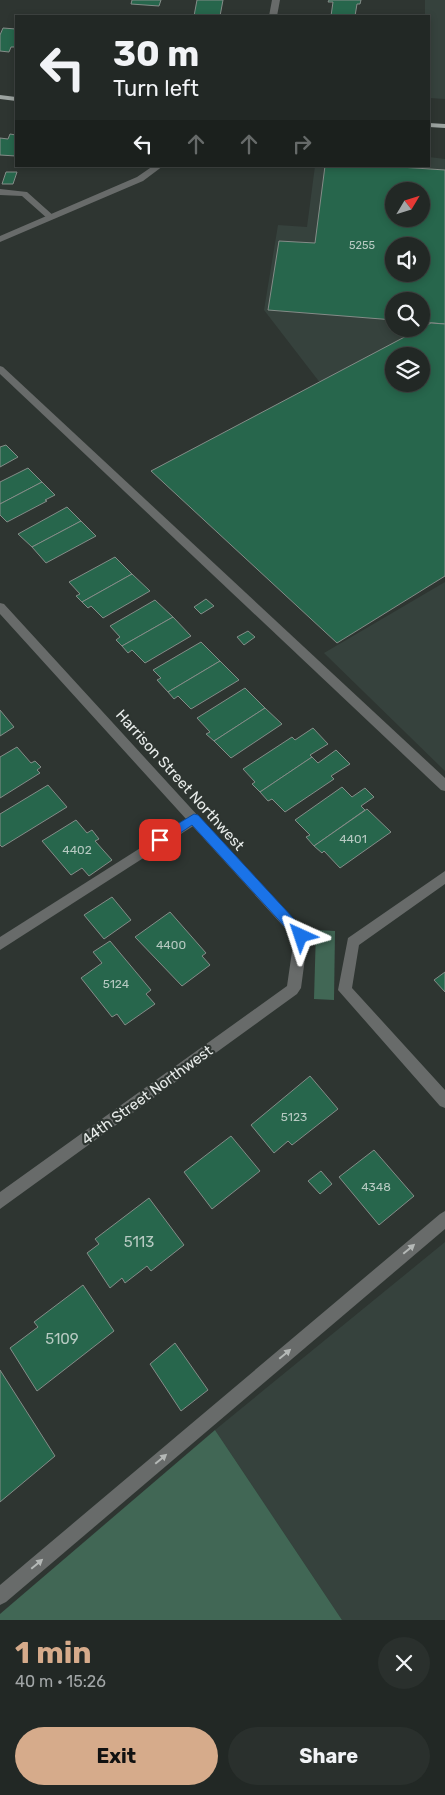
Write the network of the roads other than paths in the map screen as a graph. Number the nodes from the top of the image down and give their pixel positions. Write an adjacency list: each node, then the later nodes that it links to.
1 (276, 0): 2 (street)
2 (273, 15)
3 (0, 98): 4 (main road)
4 (15, 98)
5 (430, 125): 6 (main road)
6 (445, 126)
7 (158, 167): 9 (street)
8 (0, 192): 9 (street)
9 (51, 217): 10 (street)
10 (0, 239)
11 (0, 369): 13 (street)
12 (0, 606): 14 (street, Harrison Street Northwest)
13 (445, 786)
14 (194, 818): 16 (street); 17 (street, Harrison Street Northwest)
15 (445, 877): 18 (street)
16 (0, 944)
17 (294, 988): 19 (street, 44th Street Northwest)
18 (445, 1100)
19 (0, 1201)
20 (445, 1219): 21 (street, one-way to 20)
21 (0, 1596)

